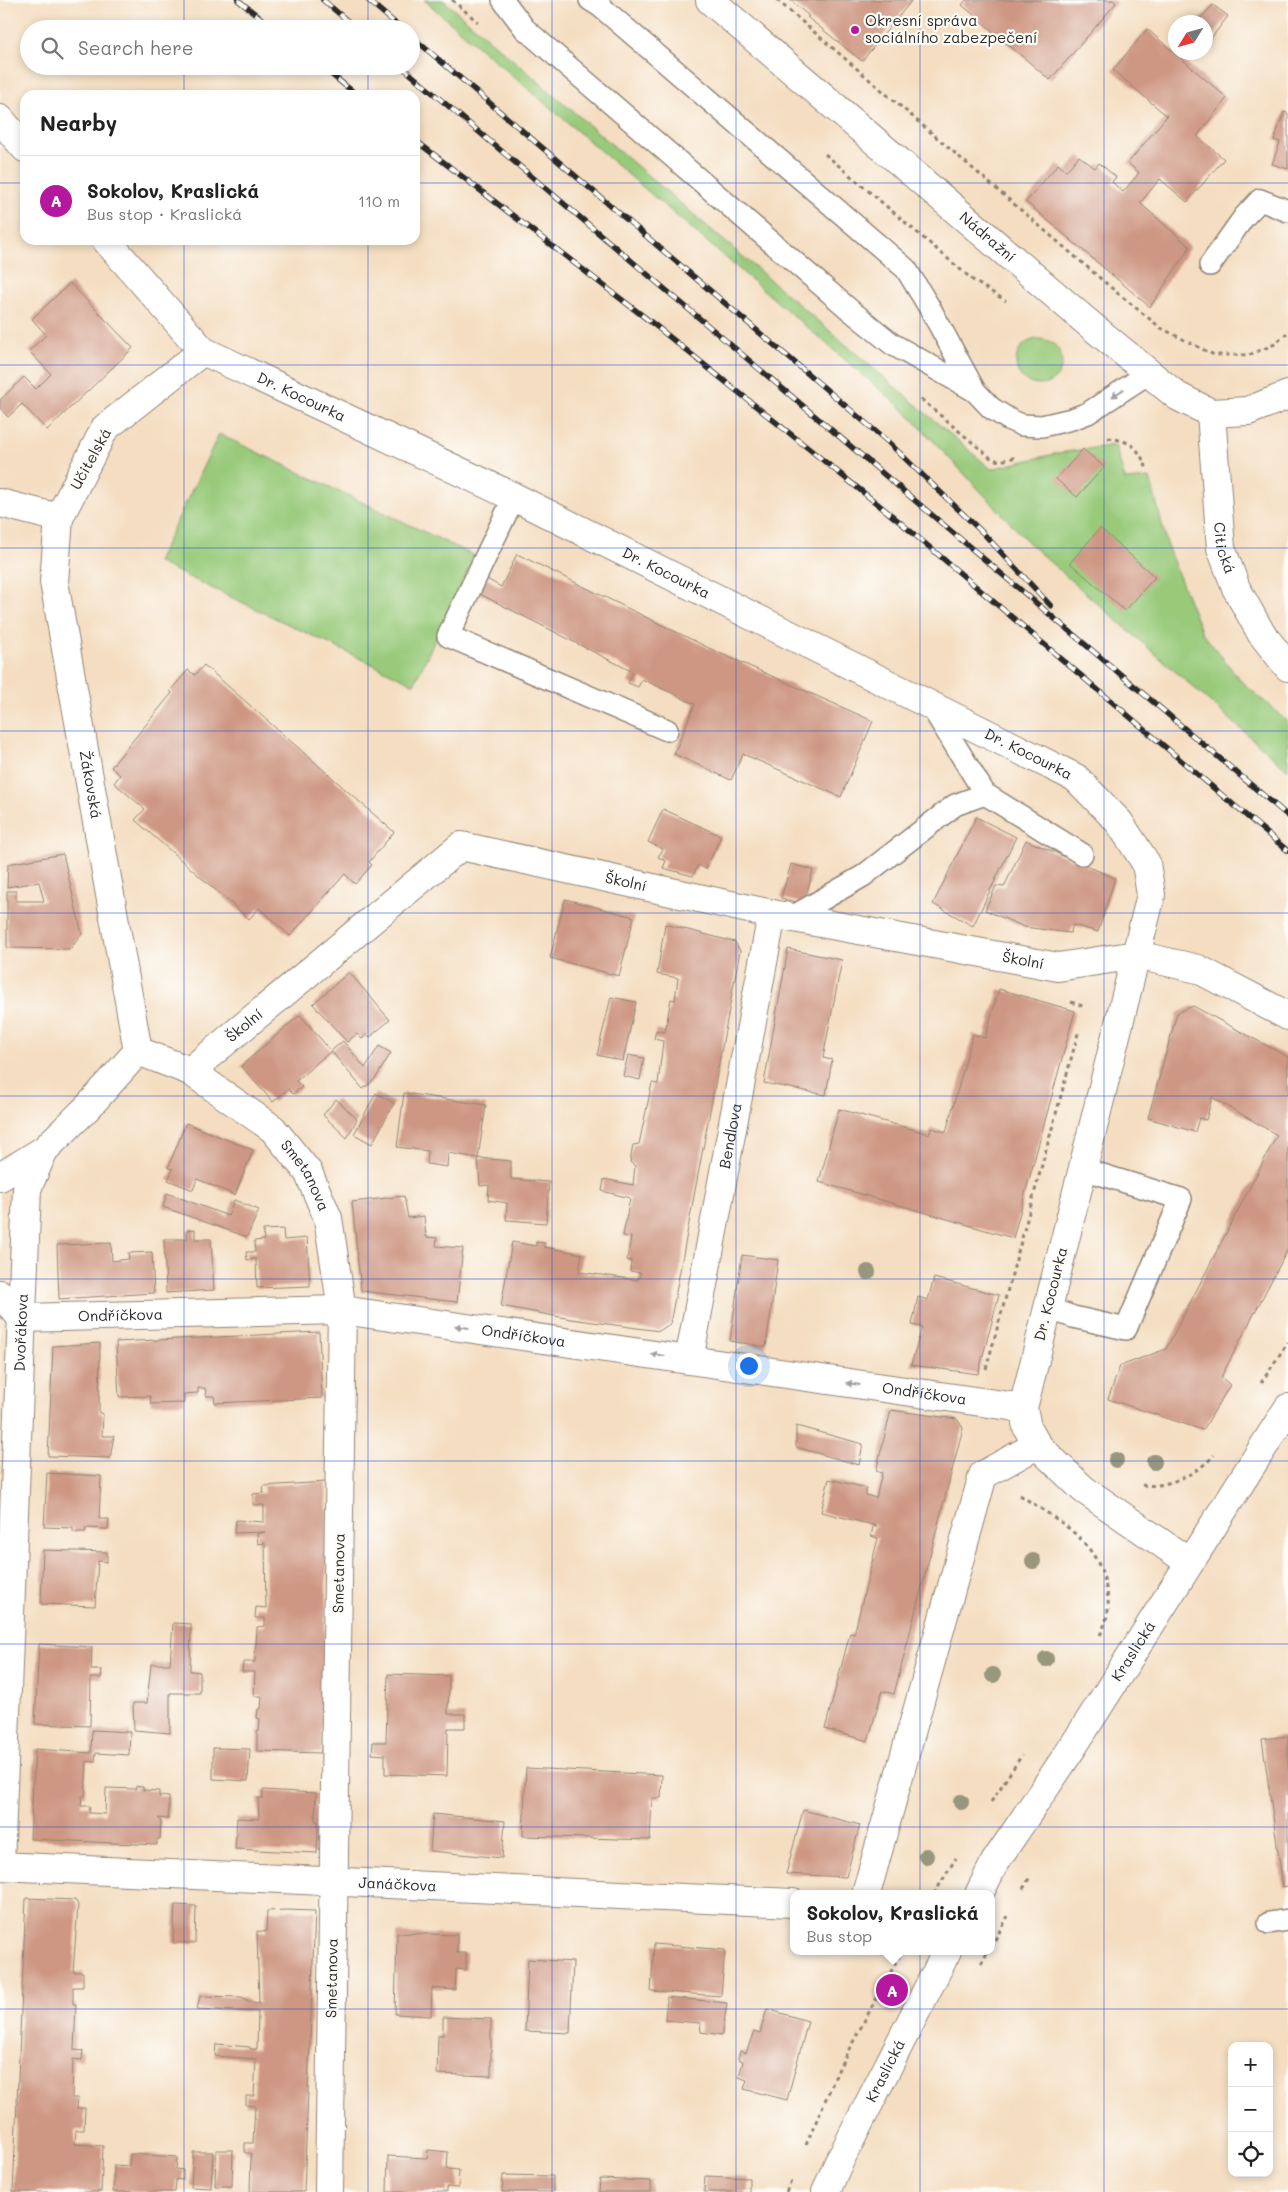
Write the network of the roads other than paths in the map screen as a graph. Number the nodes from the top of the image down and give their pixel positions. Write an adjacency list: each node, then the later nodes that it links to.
1 (502, 0): 11 (lane)
2 (590, 0): 11 (lane)
3 (710, 0): 10 (street, Nádražní)
4 (0, 120): 5 (street)
5 (20, 142)
6 (1288, 211): 8 (lane)
7 (110, 245): 9 (street, Dr. Kocourka)
8 (1210, 265)
9 (203, 351): 14 (street, Dr. Kocourka); 16 (street, Učitelská)
10 (1149, 373): 11 (lane, one-way to 11); 13 (street, Nádražní)
11 (975, 391)
12 (1288, 395): 13 (street, Nádražní)
13 (1211, 413): 17 (street, Citická)
14 (514, 497): 18 (street, Dr. Kocourka); 19 (lane)
15 (0, 503): 16 (street)
16 (59, 518): 25 (street, Žákovská)
17 (1288, 667)
18 (931, 706): 20 (lane); 23 (street, Dr. Kocourka)
19 (667, 730)
20 (986, 794): 21 (lane); 22 (lane)
21 (1082, 854)
22 (782, 915): 23 (street, Školní); 26 (street, Školní); 34 (street, Bendlova)
23 (1137, 954): 24 (street); 28 (street, Dr. Kocourka)
24 (1288, 1016)
25 (138, 1051): 26 (street, Smetanova); 27 (street, Dvořákova)
26 (190, 1071): 32 (street, Smetanova)
27 (44, 1150): 29 (street); 33 (street, Dvořákova)
28 (1083, 1169): 31 (street, Dr. Kocourka); 31 (lane)
29 (0, 1177)
30 (0, 1294): 33 (street)
31 (1048, 1308): 35 (street, Dr. Kocourka)
32 (342, 1310): 33 (street, Ondříčkova); 34 (street, Ondříčkova, one-way to 32); 40 (street, Smetanova)
33 (22, 1318): 39 (street, Dvořákova)
34 (689, 1360): 35 (street, Ondříčkova, one-way to 34)
35 (1023, 1408): 37 (street, Dr. Kocourka)
36 (1288, 1408): 38 (street, Kraslická)
37 (1037, 1445): 38 (street, Dr. Kocourka); 41 (street)
38 (1189, 1562): 42 (street, Kraslická)
39 (0, 1865): 40 (street, Janáčkova)
40 (333, 1881): 43 (street, Janáčkova); 45 (street, Smetanova)
41 (867, 1890)
42 (980, 1890)
43 (790, 1903)
44 (946, 1955): 46 (street, Kraslická)
45 (329, 2192)
46 (826, 2192)

